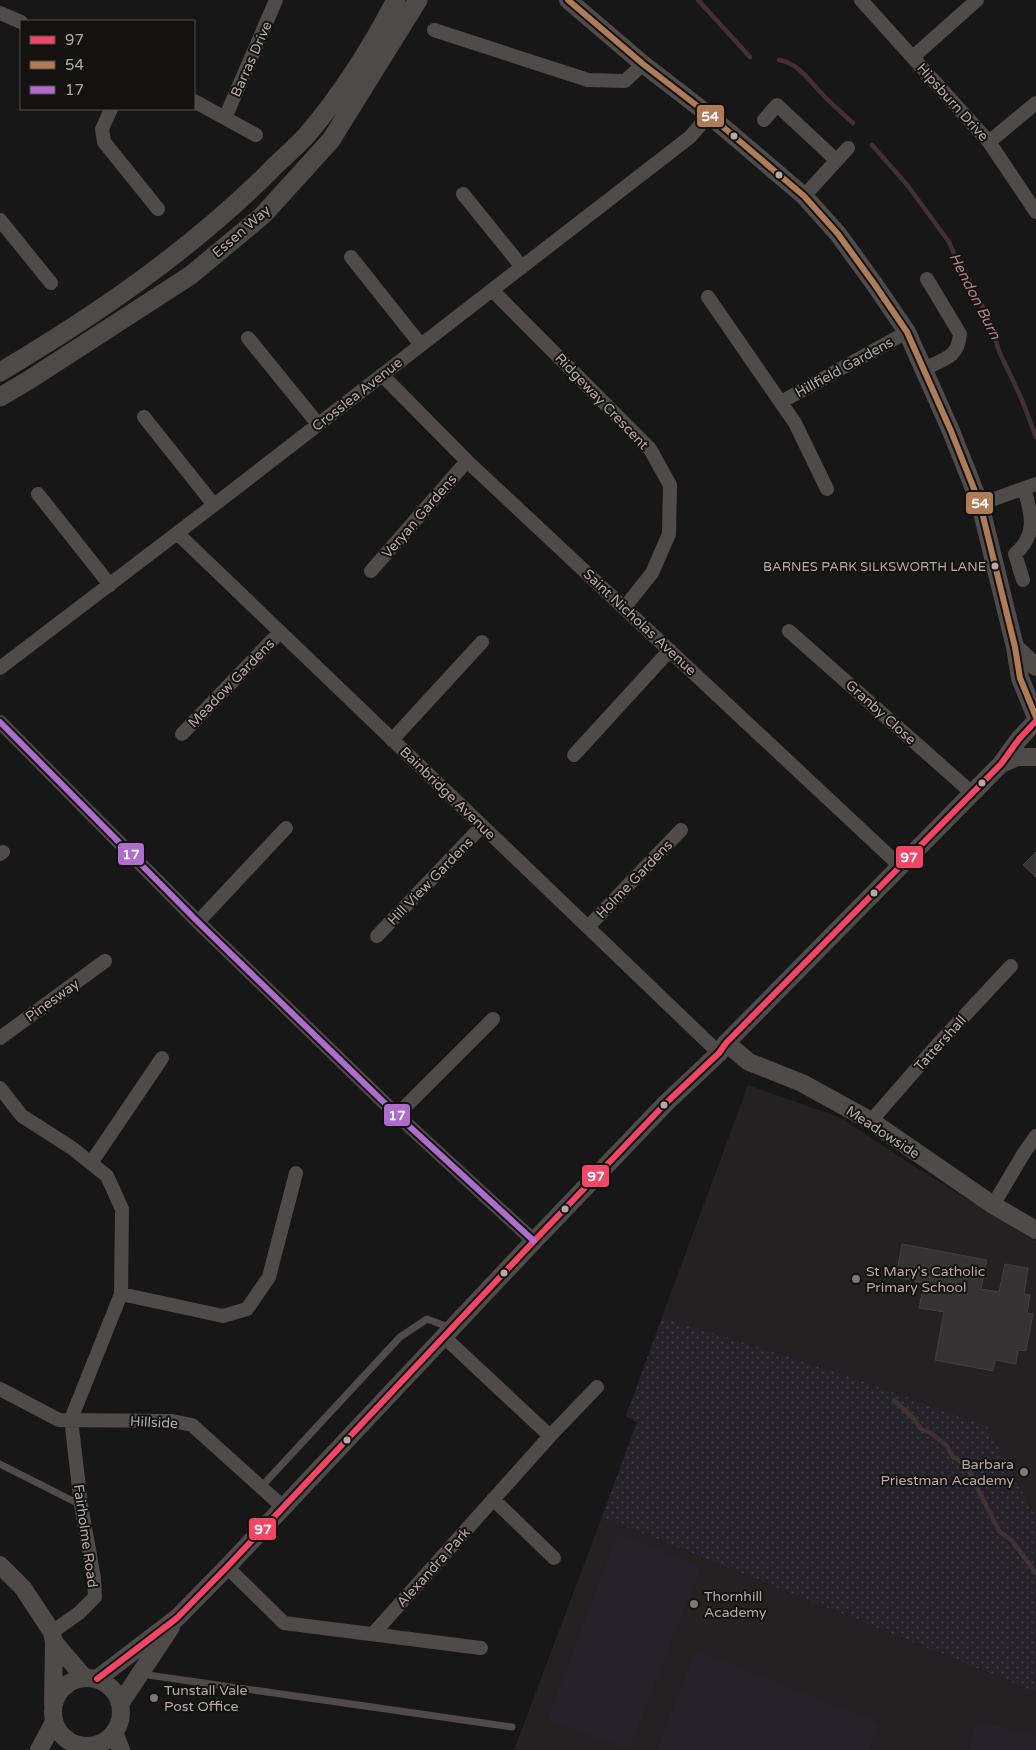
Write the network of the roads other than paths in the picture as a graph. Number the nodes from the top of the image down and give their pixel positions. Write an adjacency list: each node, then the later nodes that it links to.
1 (276, 0): 16 (street, Barras Drive)
2 (396, 0): 37 (main road, Essen Way)
3 (418, 0): 39 (main road, Essen Way)
4 (568, 0): 11 (street)
5 (861, 0): 10 (street, Hipsburn Drive)
6 (977, 0): 10 (street)
7 (0, 13): 8 (street)
8 (20, 22)
9 (434, 30): 11 (street)
10 (913, 57): 19 (street, Hipsburn Drive)
11 (643, 64): 15 (street)
12 (195, 102): 16 (street)
13 (1036, 103): 19 (street)
14 (111, 110): 24 (street)
15 (709, 115): 23 (street); 28 (street, Crosslea Avenue)
16 (225, 118): 18 (street)
17 (764, 120): 21 (street)
18 (256, 135)
19 (989, 142): 25 (street, Hipsburn Drive)
20 (848, 148): 21 (street)
21 (836, 160): 23 (street)
22 (463, 194): 28 (street)
23 (804, 196): 33 (street)
24 (158, 209)
25 (1036, 212)
26 (0, 220): 30 (street)
27 (351, 257): 35 (street)
28 (522, 267): 31 (street, Crosslea Avenue)
29 (927, 279): 36 (street)
30 (51, 283)
31 (492, 290): 35 (street, Crosslea Avenue); 53 (street, Ridgeway Crescent)
32 (708, 297): 40 (street, Hillfield Gardens)
33 (906, 332): 36 (street); 40 (street, Hillfield Gardens)
34 (248, 338): 42 (street)
35 (421, 345): 38 (street, Crosslea Avenue)
36 (924, 369): 47 (street)
37 (0, 372)
38 (382, 376): 42 (street, Crosslea Avenue); 43 (street, Saint Nicholas Avenue)
39 (0, 397)
40 (781, 402): 45 (street, Hillfield Gardens)
41 (144, 417): 48 (street)
42 (318, 424): 48 (street, Crosslea Avenue)
43 (468, 461): 50 (street, Veryan Gardens); 53 (street, Saint Nicholas Avenue)
44 (1030, 487): 47 (street); 51 (street)
45 (828, 490)
46 (38, 494): 52 (street)
47 (980, 504): 57 (street)
48 (214, 505): 49 (street, Crosslea Avenue)
49 (177, 533): 52 (street, Crosslea Avenue); 55 (street, Bainbridge Avenue)
50 (371, 572)
51 (1023, 580)
52 (110, 585): 59 (street, Crosslea Avenue)
53 (624, 608): 58 (street, Saint Nicholas Avenue)
54 (789, 631): 69 (street, Granby Close)
55 (280, 632): 64 (street, Meadow Gardens); 65 (street, Bainbridge Avenue)
56 (482, 642): 65 (street)
57 (1015, 647): 60 (street); 61 (street)
58 (670, 650): 66 (street); 73 (street, Saint Nicholas Avenue)
59 (0, 668)
60 (1036, 668)
61 (1036, 717)
62 (1036, 721): 68 (street)
63 (0, 722): 74 (street)
64 (182, 734)
65 (392, 740): 70 (street, Bainbridge Avenue)
66 (574, 755)
67 (1036, 757): 68 (street)
68 (1001, 764): 69 (street)
69 (972, 794): 73 (street)
70 (482, 826): 75 (street, Bainbridge Avenue); 76 (street, Hill View Gardens)
71 (286, 828): 74 (street)
72 (681, 830): 75 (street, Holme Gardens)
73 (900, 866): 81 (street)
74 (198, 922): 84 (street)
75 (588, 927): 81 (street, Bainbridge Avenue)
76 (377, 936)
77 (105, 961): 80 (street, Pinesway)
78 (1011, 966): 85 (street, Tattershall)
79 (493, 1019): 84 (street)
80 (0, 1038)
81 (722, 1048): 85 (street, Meadowside); 91 (street)
82 (162, 1058): 87 (street)
83 (0, 1088): 87 (street)
84 (396, 1115): 91 (street)
85 (871, 1121): 89 (street, Meadowside)
86 (1036, 1136): 89 (street)
87 (91, 1163): 92 (street)
88 (296, 1173): 92 (street)
89 (993, 1205): 90 (street, Meadowside)
90 (1036, 1230)
91 (534, 1241): 93 (street)
92 (122, 1294): 96 (street)
93 (447, 1332): 97 (street); 99 (lane); 102 (street)
94 (597, 1387): 97 (street, Alexandra Park)
95 (0, 1389): 96 (street, Hillside)
96 (71, 1420): 99 (street, Hillside); 101 (street, Fairholme Road)
97 (550, 1436): 100 (street, Alexandra Park)
98 (0, 1464): 101 (lane)
99 (261, 1487): 102 (street, Hillside)
100 (493, 1499): 103 (street); 107 (street, Alexandra Park)
101 (81, 1505): 108 (street, Fairholme Road)
102 (284, 1507): 105 (street)
103 (554, 1558)
104 (0, 1565): 108 (street)
105 (228, 1567): 106 (street); 107 (street)
106 (177, 1618): 110 (street); 111 (street)
107 (373, 1634): 109 (street)
108 (53, 1637): 111 (street); 113 (street)
109 (481, 1648)
110 (140, 1674): 112 (street); 114 (lane)
111 (91, 1678): 112 (street); 113 (street)
112 (120, 1704): 115 (street)
113 (53, 1717): 116 (street); 117 (street)
114 (512, 1727)
115 (114, 1732): 116 (street); 118 (street)
116 (82, 1748)
117 (39, 1750)
118 (122, 1750)

